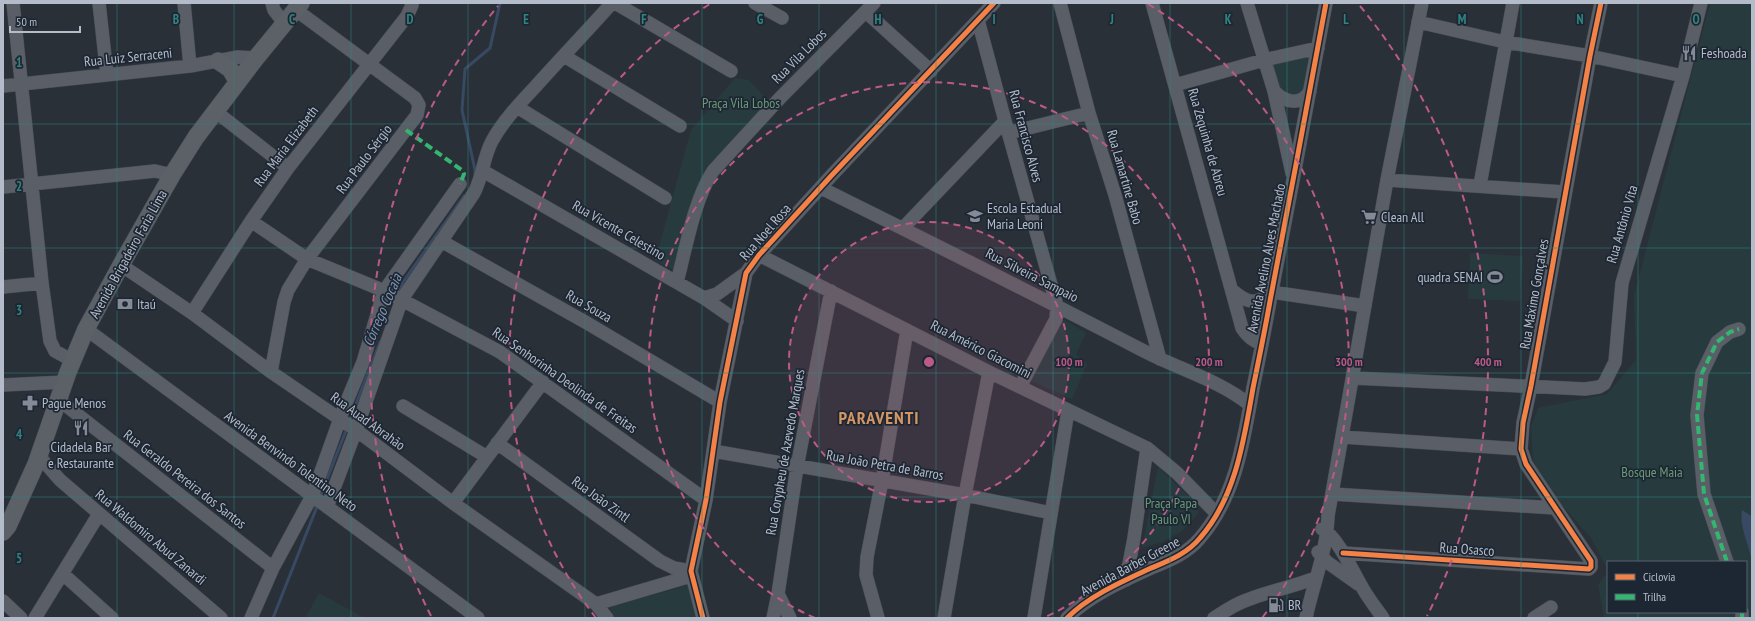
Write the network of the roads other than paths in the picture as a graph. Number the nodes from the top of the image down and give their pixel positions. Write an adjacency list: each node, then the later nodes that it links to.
1 (13, 3): 38 (street)
2 (99, 3): 35 (street)
3 (184, 3): 32 (street)
4 (272, 3): 23 (street)
5 (411, 3): 31 (street, Rua Maria Elizabeth)
6 (612, 3): 26 (street)
7 (615, 3): 33 (street)
8 (755, 3): 20 (street)
9 (994, 3): 21 (street, Rua Noel Rosa)
10 (1060, 3): 45 (street, Rua Lamartine Babo)
11 (1152, 3): 39 (street, Rua Zequinha de Abreu)
12 (1248, 3): 29 (street)
13 (1326, 3): 25 (street, Avenida Avelino Alves Machado)
14 (1422, 3): 22 (street)
15 (1513, 3): 24 (street)
16 (1601, 3): 27 (street, Rua Máximo Gonçalves)
17 (1701, 3): 36 (street, Rua Antônio Vita)
18 (298, 6): 23 (main road, Avenida Brigadeiro Faria Lima); 31 (street, Rua Paulo Sérgio)
19 (870, 7): 34 (street); 67 (street, Rua Vila Lobos)
20 (782, 18)
21 (978, 20): 34 (street, Rua Noel Rosa); 47 (street, Rua Francisco Alves)
22 (1418, 22): 24 (street); 52 (street)
23 (284, 23): 28 (main road, Avenida Brigadeiro Faria Lima)
24 (1505, 42): 27 (street); 55 (street)
25 (1318, 48): 29 (street); 42 (street, Avenida Avelino Alves Machado)
26 (564, 56): 43 (street); 46 (street)
27 (1590, 56): 36 (street); 58 (street, Rua Máximo Gonçalves)
28 (256, 58): 30 (street, Rua Luiz Serraceni); 37 (main road, Avenida Brigadeiro Faria Lima)
29 (1264, 60): 39 (street); 41 (street)
30 (218, 62): 32 (street, Rua Luiz Serraceni); 37 (main road)
31 (368, 64): 48 (street, Rua Maria Elizabeth); 64 (street, Rua Paulo Sérgio)
32 (190, 66): 35 (street, Rua Luiz Serraceni)
33 (731, 71)
34 (931, 71): 57 (street, Rua Noel Rosa)
35 (107, 75): 38 (street, Rua Luiz Serraceni)
36 (1683, 76): 93 (street, Rua Antônio Vita)
37 (238, 82): 44 (main road, Avenida Brigadeiro Faria Lima)
38 (22, 84): 40 (street, Rua Luiz Serraceni); 53 (street)
39 (1175, 85): 71 (street, Rua Zequinha de Abreu)
40 (3, 86)
41 (1274, 91): 42 (street); 51 (street)
42 (1310, 91): 51 (street, Avenida Avelino Alves Machado)
43 (517, 107): 49 (street); 59 (street)
44 (215, 111): 48 (street); 50 (main road, Avenida Brigadeiro Faria Lima)
45 (1089, 112): 47 (street); 84 (street, Rua Lamartine Babo)
46 (680, 126)
47 (1006, 127): 61 (street); 75 (street, Rua Francisco Alves)
48 (288, 168): 60 (street, Rua Maria Elizabeth)
49 (483, 171): 62 (street); 67 (street, Rua Vicente Celestino)
50 (172, 175): 53 (street); 65 (main road, Avenida Brigadeiro Faria Lima)
51 (1293, 180): 72 (street, Avenida Avelino Alves Machado)
52 (1388, 180): 55 (street); 76 (street)
53 (32, 184): 56 (street); 68 (street)
54 (460, 184): 73 (street)
55 (1480, 185): 58 (street)
56 (3, 187)
57 (821, 188): 61 (street, Rua Silveira Sampaio); 63 (street, Rua Noel Rosa)
58 (1564, 192): 93 (street, Rua Máximo Gonçalves)
59 (665, 198)
60 (251, 221): 64 (street, Rua Senhorinha Deolinda de Freitas); 77 (street, Rua Maria Elizabeth)
61 (903, 228): 75 (street, Rua Silveira Sampaio)
62 (441, 241): 73 (street); 97 (street, Rua Souza)
63 (759, 255): 66 (street, Rua Noel Rosa); 70 (street, Rua Américo Giacomini)
64 (307, 259): 73 (street, Rua Senhorinha Deolinda de Freitas); 86 (street, Rua Paulo Sérgio)
65 (121, 265): 77 (street, Rua Auad Abrahão); 79 (main road, Avenida Brigadeiro Faria Lima)
66 (746, 273): 74 (street); 78 (street, Rua Noel Rosa)
67 (677, 282): 74 (street, Rua Vicente Celestino)
68 (42, 284): 69 (street); 85 (street)
69 (3, 287)
70 (831, 291): 80 (street, Rua Américo Giacomini); 111 (street, Rua Corypheu de Azevedo Marques)
71 (1233, 291): 72 (street); 82 (street, Rua Zequinha de Abreu)
72 (1272, 292): 76 (street); 83 (street, Avenida Avelino Alves Machado)
73 (393, 295): 91 (street, Rua Senhorinha Deolinda de Freitas); 103 (street); 103 (street)
74 (704, 298): 78 (street, Rua Vicente Celestino)
75 (1057, 306): 84 (street, Rua Silveira Sampaio); 94 (street)
76 (1365, 306): 88 (street)
77 (192, 313): 86 (street, Rua Auad Abrahão)
78 (737, 321): 97 (street, Rua Noel Rosa)
79 (86, 330): 85 (main road, Avenida Brigadeiro Faria Lima); 119 (street, Avenida Benvindo Tolentino Neto)
80 (907, 330): 87 (street, Rua Américo Giacomini); 114 (street)
81 (1734, 331): 131 (street)
82 (1246, 335): 83 (street); 89 (street, Rua Zequinha de Abreu)
83 (1262, 344): 89 (street, Avenida Avelino Alves Machado)
84 (1160, 359): 95 (street, Rua Silveira Sampaio)
85 (73, 361): 90 (main road, Avenida Brigadeiro Faria Lima)
86 (271, 372): 103 (street, Rua Auad Abrahão)
87 (989, 372): 94 (street, Rua Américo Giacomini); 116 (street)
88 (1353, 378): 93 (street, Rua Antônio Vita); 104 (street)
89 (1255, 380): 95 (street); 98 (street, Avenida Avelino Alves Machado)
90 (65, 382): 92 (street); 96 (main road, Avenida Brigadeiro Faria Lima)
91 (543, 382): 105 (street); 118 (street, Rua Senhorinha Deolinda de Freitas)
92 (3, 385)
93 (1531, 386): 107 (street, Rua Máximo Gonçalves)
94 (1020, 387): 100 (street, Rua Américo Giacomini)
95 (1229, 389): 98 (street, Rua Silveira Sampaio)
96 (59, 400): 101 (street, Rua Geraldo Pereira dos Santos); 102 (main road, Avenida Brigadeiro Faria Lima)
97 (720, 402): 108 (street, Rua Noel Rosa)
98 (1250, 405): 125 (street, Avenida Avelino Alves Machado)
99 (403, 406): 110 (street)
100 (1068, 411): 106 (street, Rua Américo Giacomini); 123 (street)
101 (78, 415): 102 (street); 132 (street, Rua Geraldo Pereira dos Santos)
102 (52, 418): 109 (main road, Avenida Brigadeiro Faria Lima)
103 (348, 425): 119 (street); 119 (street); 120 (street, Rua Auad Abrahão)
104 (1342, 437): 107 (street); 115 (street)
105 (497, 443): 110 (street); 135 (street, Rua João Zintl)
106 (1147, 448): 125 (street, Rua Américo Giacomini); 138 (street)
107 (1521, 449): 117 (street, Rua Máximo Gonçalves)
108 (713, 451): 111 (street, Rua João Petra de Barros); 118 (street, Rua Noel Rosa)
109 (39, 456): 112 (main road, Avenida Brigadeiro Faria Lima); 113 (street, Rua Waldomiro Abud Zanardi)
110 (487, 457): 120 (street)
111 (797, 467): 114 (street, Rua João Petra de Barros); 140 (street, Rua Corypheu de Azevedo Marques)
112 (33, 472): 113 (street, Rua Waldomiro Abud Zanardi); 127 (main road, Avenida Brigadeiro Faria Lima)
113 (60, 480): 124 (street, Rua Waldomiro Abud Zanardi)
114 (882, 481): 116 (street, Rua João Petra de Barros); 154 (street)
115 (1332, 494): 121 (street); 126 (street)
116 (965, 495): 123 (street, Rua João Petra de Barros); 155 (street)
117 (1546, 495): 121 (street); 122 (street, Rua Máximo Gonçalves)
118 (706, 500): 135 (street, Rua Noel Rosa)
119 (319, 501): 132 (street); 149 (street, Avenida Benvindo Tolentino Neto)
120 (453, 503): 142 (street, Rua Auad Abrahão)
121 (1534, 507): 122 (street)
122 (1554, 508): 133 (street, Rua Máximo Gonçalves)
123 (1051, 513): 156 (street)
124 (98, 514): 136 (street); 147 (street, Rua Waldomiro Abud Zanardi)
125 (1217, 514): 138 (street, Avenida Barber Greene)
126 (1325, 531): 128 (street); 130 (street)
127 (3, 532)
128 (1344, 553): 129 (street, Rua Osasco); 134 (street)
129 (1366, 554): 133 (street, Rua Osasco); 134 (street)
130 (1320, 555): 137 (street); 139 (street)
131 (1727, 561)
132 (273, 568): 148 (street)
133 (1589, 569)
134 (1354, 572): 139 (street)
135 (691, 573): 142 (street); 151 (street, Rua Noel Rosa)
136 (63, 574): 145 (street); 146 (street)
137 (1315, 578): 158 (street); 159 (street)
138 (1126, 580): 157 (street, Avenida Barber Greene)
139 (1362, 588): 160 (street)
140 (778, 594): 152 (street, Rua Corypheu de Azevedo Marques); 153 (street)
141 (3, 601): 144 (street)
142 (596, 604): 150 (street, Rua Auad Abrahão)
143 (1551, 606): 161 (street)
144 (21, 618)
145 (35, 618)
146 (112, 618)
147 (221, 618)
148 (251, 618)
149 (478, 618)
150 (607, 618)
151 (703, 618)
152 (773, 618)
153 (790, 618)
154 (878, 618)
155 (944, 618)
156 (1034, 618)
157 (1067, 618)
158 (1215, 618)
159 (1306, 618)
160 (1383, 618)
161 (1534, 618)

